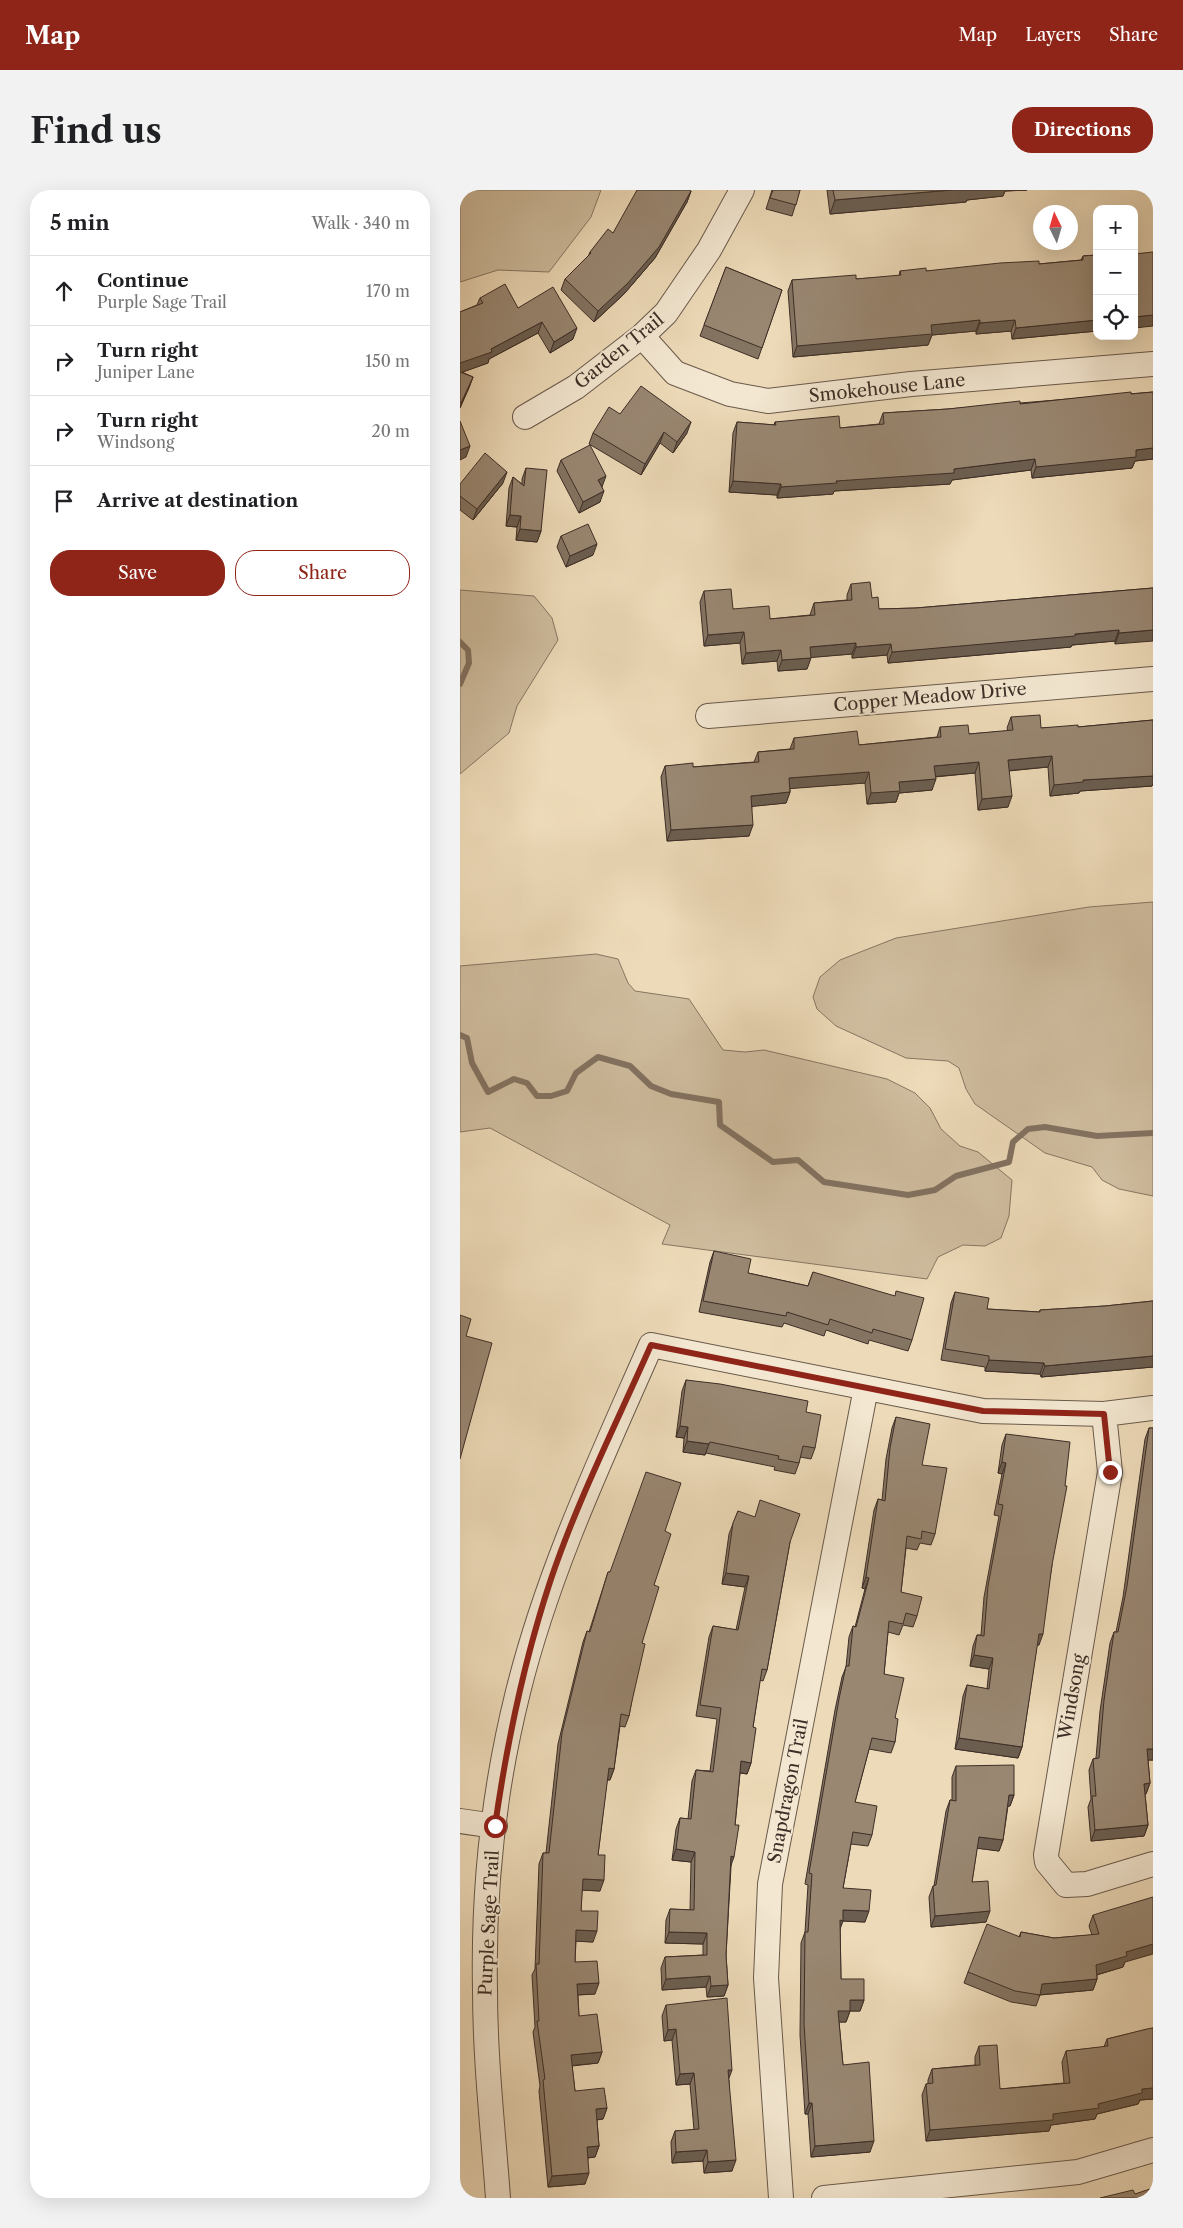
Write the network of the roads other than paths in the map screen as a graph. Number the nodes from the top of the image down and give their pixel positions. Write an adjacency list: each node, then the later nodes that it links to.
1 (742, 190): 2 (street, Garden Trail)
2 (642, 336): 3 (street, Smokehouse Lane); 4 (street, Garden Trail)
3 (1153, 364)
4 (525, 417)
5 (1153, 679): 6 (street, Copper Meadow Drive)
6 (708, 716)
7 (866, 1388): 9 (street); 11 (street, Purple Sage Trail); 15 (street, Snapdragon Trail)
8 (1153, 1408): 9 (street)
9 (1104, 1414): 12 (street, Windsong)
10 (460, 1821): 11 (street)
11 (495, 1826): 14 (street, Purple Sage Trail)
12 (1153, 1864)
13 (1153, 2150): 16 (street)
14 (498, 2198)
15 (781, 2198)
16 (824, 2198)

